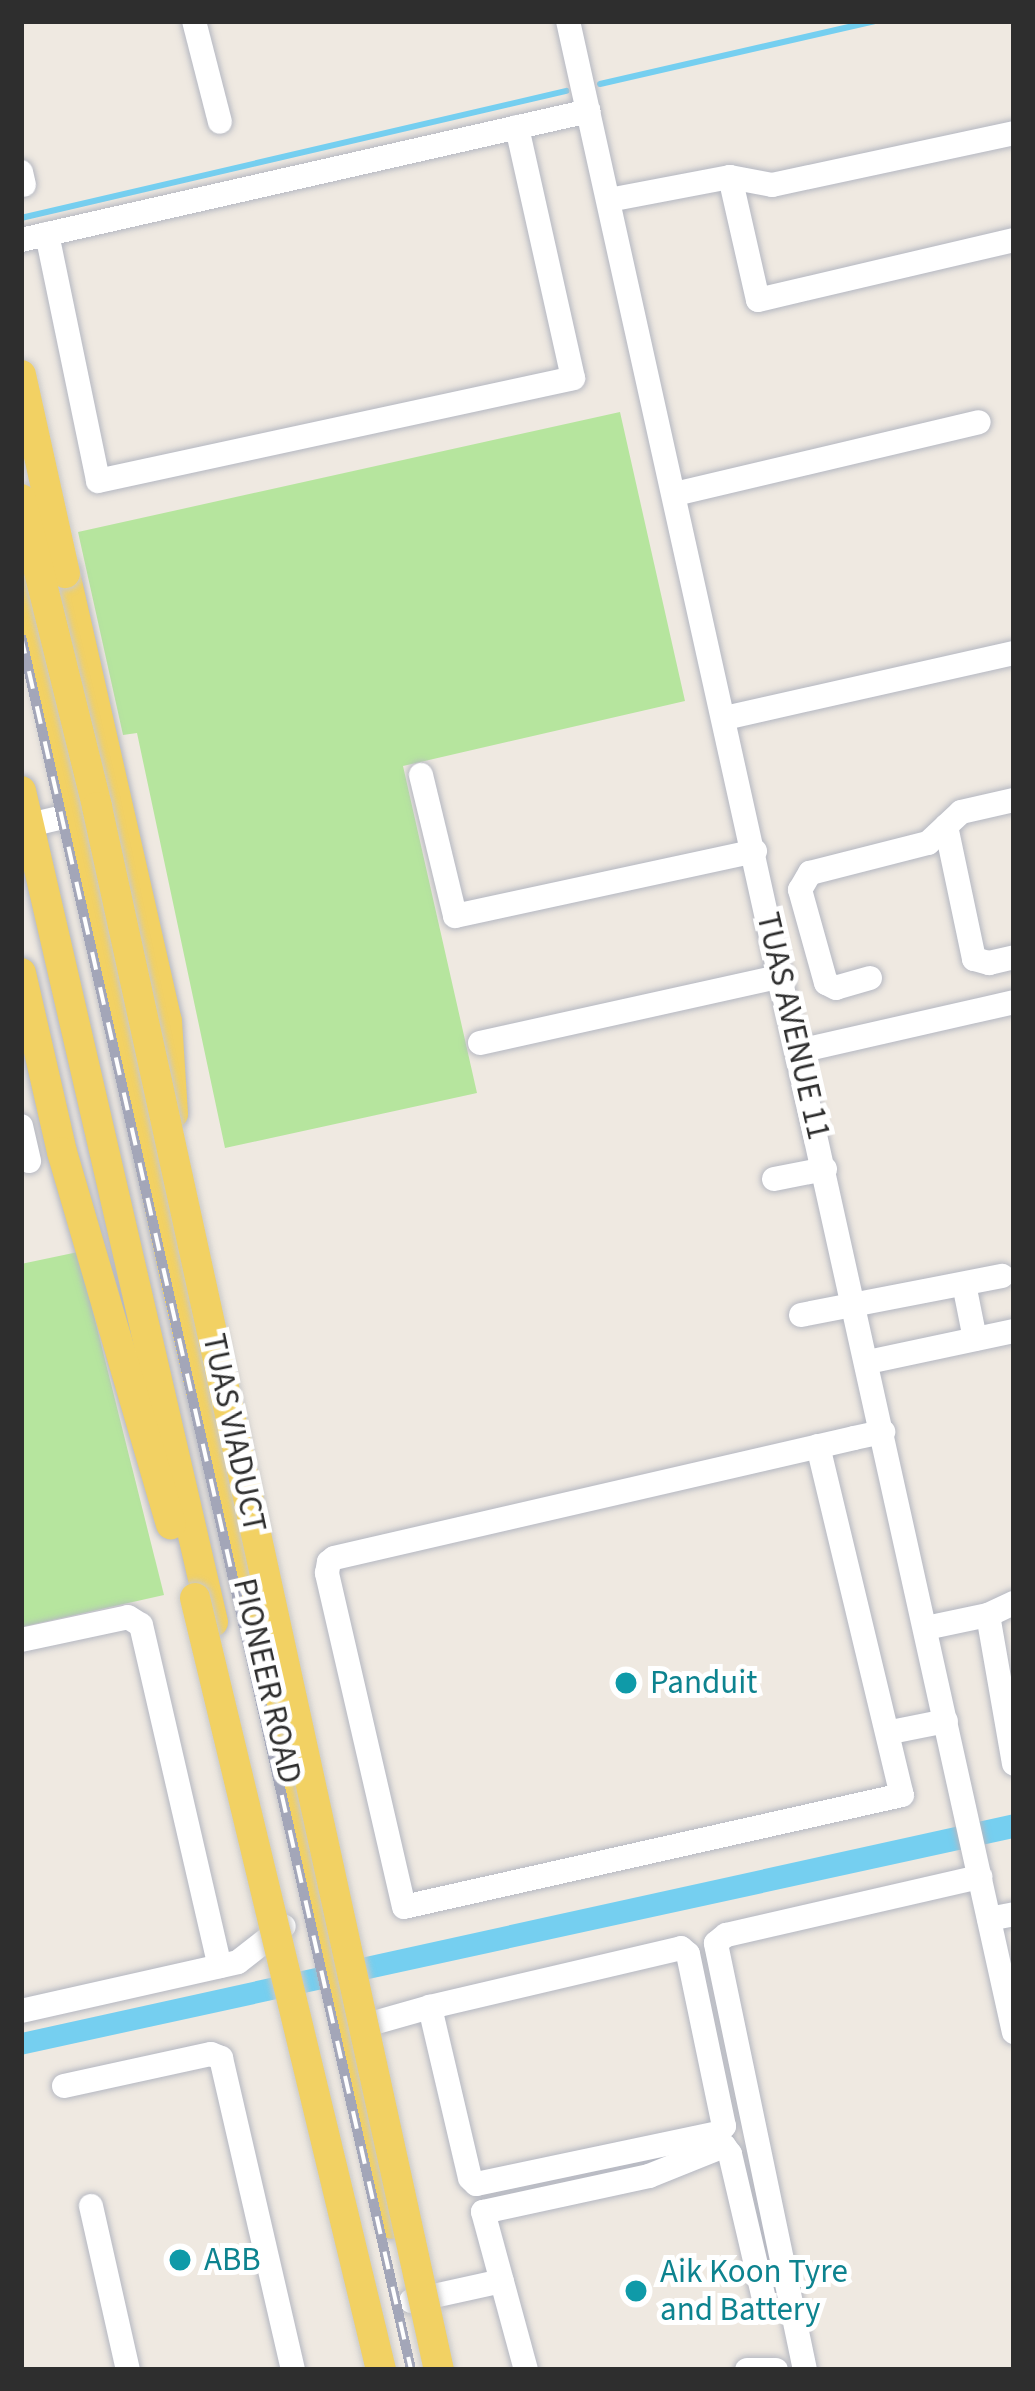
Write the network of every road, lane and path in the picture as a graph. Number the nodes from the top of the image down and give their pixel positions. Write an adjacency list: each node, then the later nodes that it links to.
1 (194, 21): 4 (street)
2 (568, 21): 3 (street, TUAS AVENUE 11)
3 (589, 111): 5 (street); 8 (street, TUAS AVENUE 11)
4 (220, 122)
5 (517, 127): 9 (street); 9 (street)
6 (1014, 133): 7 (street)
7 (730, 177): 8 (street); 11 (street)
8 (608, 200): 14 (street, TUAS AVENUE 11)
9 (47, 234): 10 (street)
10 (21, 240)
11 (1014, 240)
12 (21, 375): 40 (main road, bridge)
13 (979, 422): 14 (street)
14 (675, 494): 19 (street, TUAS AVENUE 11)
15 (21, 499): 73 (main road, TUAS VIADUCT, bridge)
16 (73, 553): 17 (street)
17 (21, 568): 23 (main road, PIONEER ROAD)
18 (1014, 653): 19 (street)
19 (725, 718): 26 (street, TUAS AVENUE 11)
20 (421, 775): 26 (street)
21 (21, 791): 24 (main road, PIONEER ROAD)
22 (1014, 800): 25 (street)
23 (76, 814): 24 (street); 40 (main road, PIONEER ROAD)
24 (26, 826): 57 (main road, PIONEER ROAD)
25 (946, 826): 27 (street); 30 (street)
26 (754, 851): 29 (street, TUAS AVENUE 11)
27 (1014, 957)
28 (21, 973): 71 (main road, bridge)
29 (782, 976): 32 (street); 33 (street, TUAS AVENUE 11)
30 (870, 978)
31 (1014, 1002): 33 (street)
32 (479, 1043)
33 (800, 1051): 36 (street, TUAS AVENUE 11)
34 (21, 1126): 35 (street)
35 (29, 1161)
36 (825, 1169): 37 (street); 41 (street, TUAS AVENUE 11)
37 (774, 1178)
38 (1002, 1276): 39 (street)
39 (964, 1284): 41 (street); 44 (street)
40 (177, 1286): 63 (main road, PIONEER ROAD)
41 (855, 1304): 42 (street); 45 (street, TUAS AVENUE 11)
42 (801, 1315)
43 (1014, 1331): 44 (street)
44 (975, 1339): 45 (street)
45 (868, 1362): 46 (street, TUAS AVENUE 11)
46 (883, 1432): 47 (street); 50 (street, TUAS AVENUE 11)
47 (818, 1446): 53 (street); 53 (street)
48 (1014, 1603): 49 (street)
49 (988, 1615): 50 (street); 54 (street)
50 (926, 1628): 52 (street, TUAS AVENUE 11)
51 (21, 1640): 58 (street)
52 (946, 1721): 53 (street); 55 (street, TUAS AVENUE 11)
53 (891, 1732)
54 (1014, 1764)
55 (980, 1876): 56 (street, TUAS AVENUE 11); 77 (street)
56 (1002, 1916): 62 (street, TUAS AVENUE 11)
57 (284, 1926): 58 (street); 59 (main road, PIONEER ROAD)
58 (229, 1964): 59 (street); 61 (street)
59 (299, 1989): 71 (main road, PIONEER ROAD)
60 (430, 2007): 60 (street); 63 (street)
61 (21, 2011)
62 (1013, 2020)
63 (346, 2026): 68 (main road, PIONEER ROAD)
64 (64, 2086): 70 (street)
65 (91, 2206): 69 (street)
66 (502, 2281): 67 (street); 68 (street); 74 (street)
67 (764, 2299)
68 (410, 2302): 72 (main road, PIONEER ROAD)
69 (128, 2370)
70 (293, 2370)
71 (384, 2370)
72 (426, 2370)
73 (439, 2370)
74 (526, 2370)
75 (747, 2370): 76 (street)
76 (776, 2370)
77 (806, 2370)

